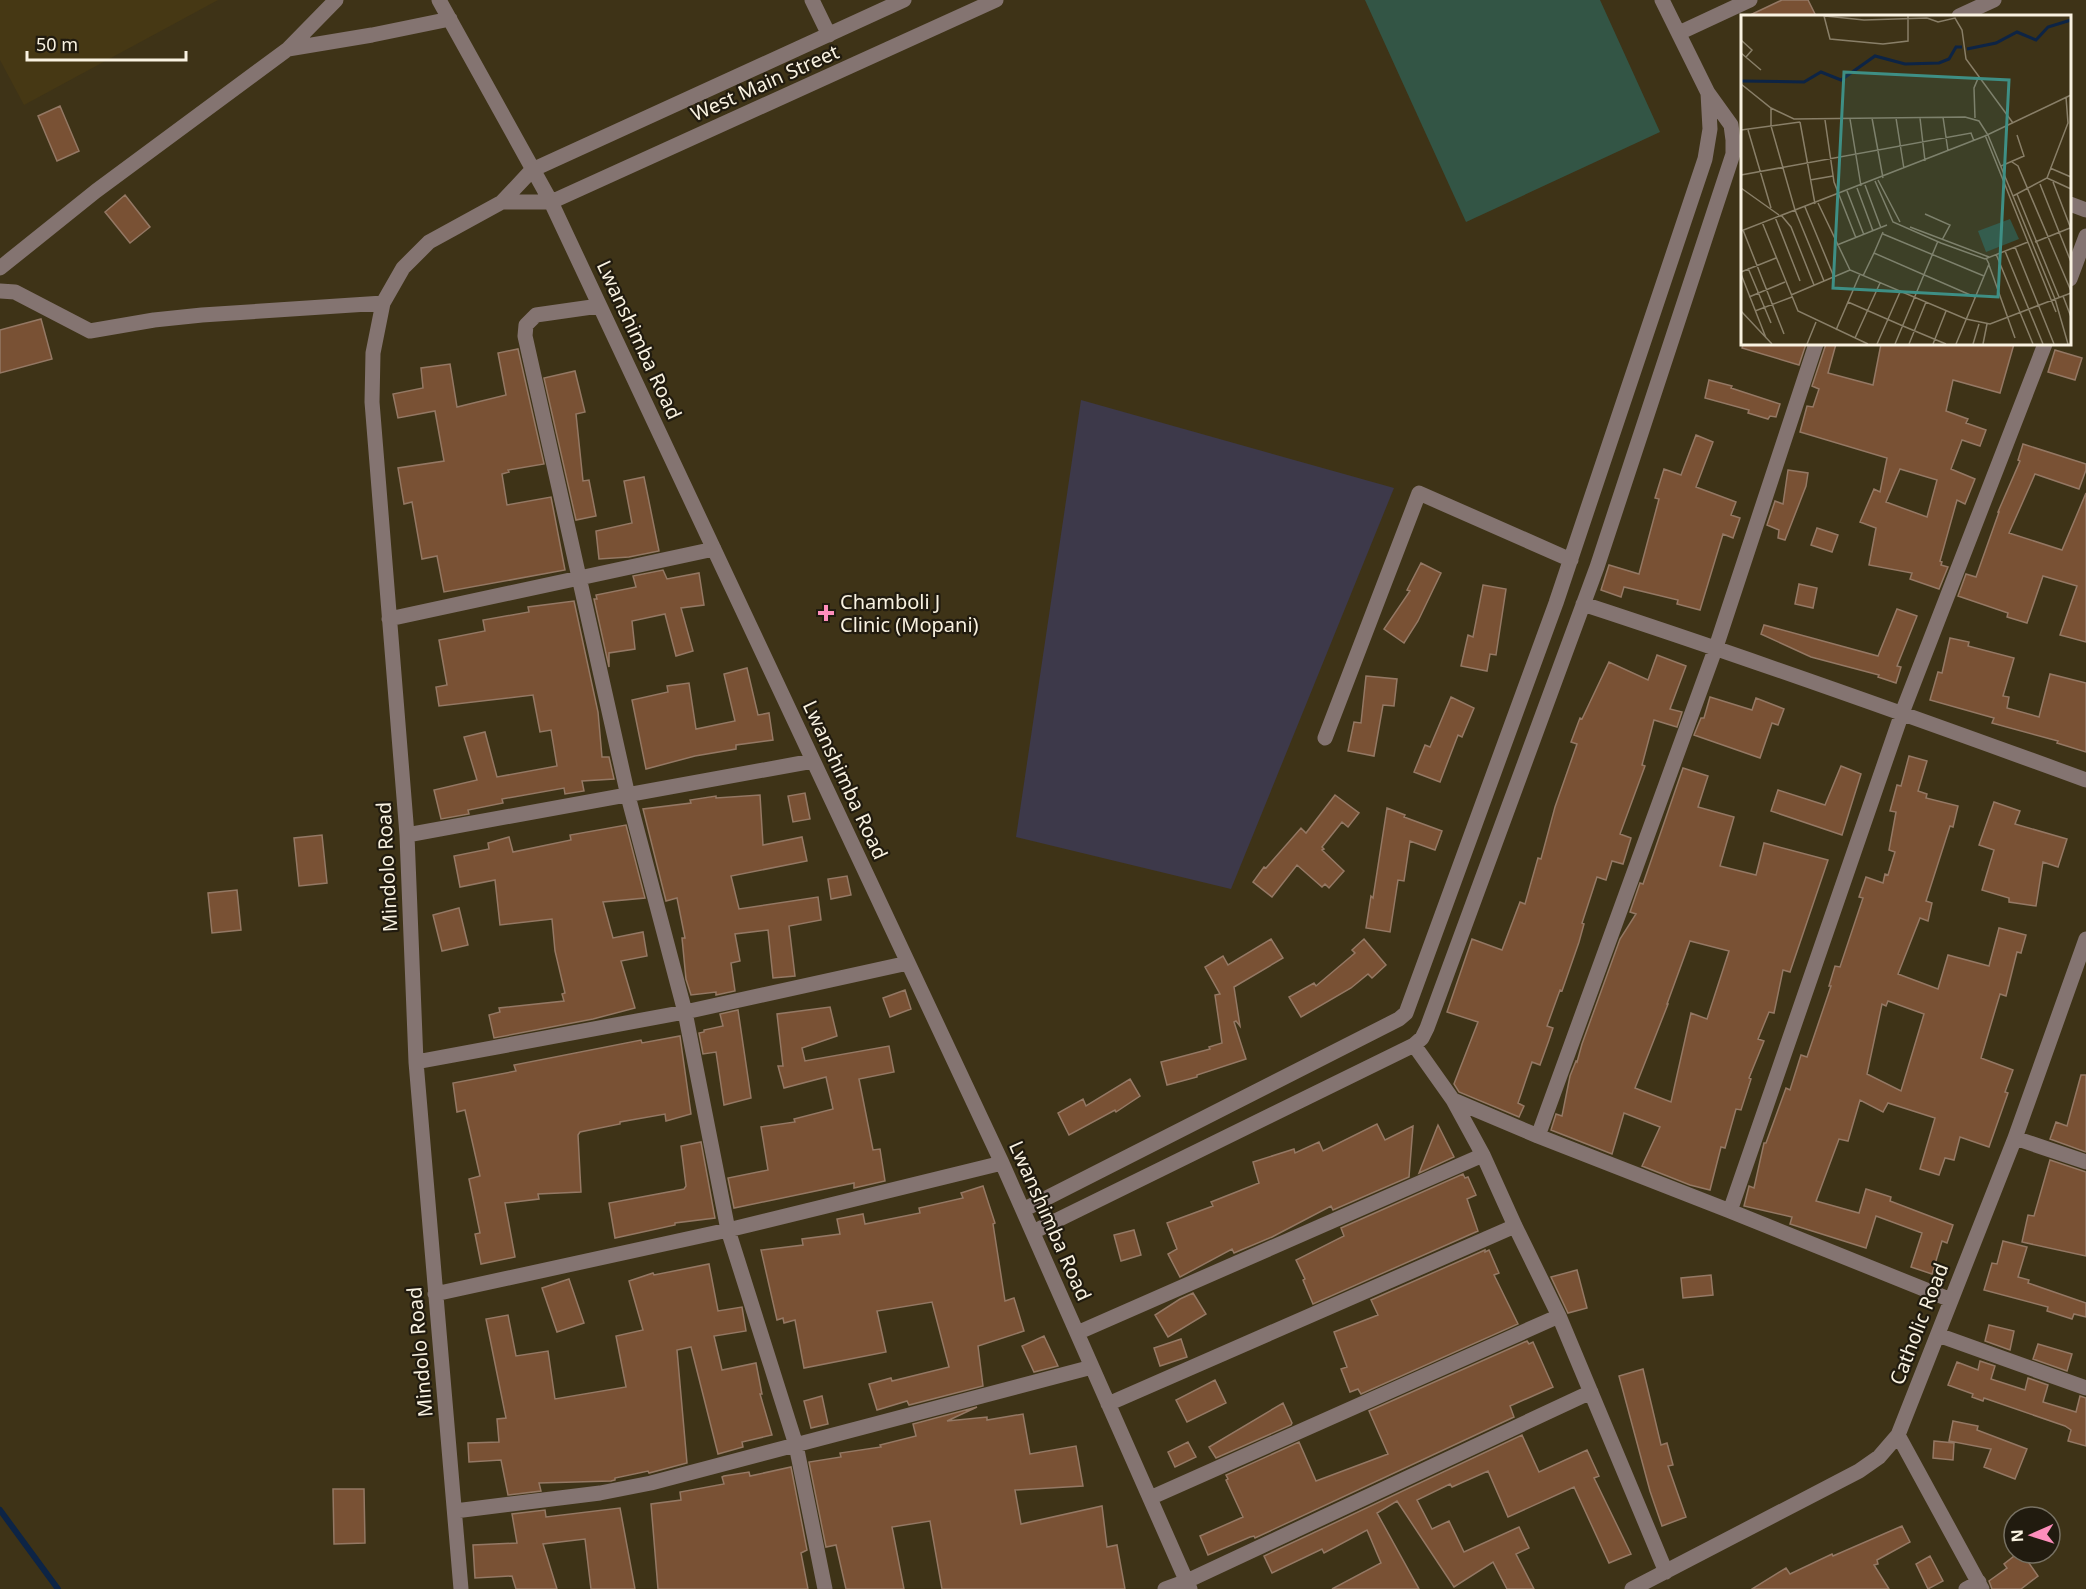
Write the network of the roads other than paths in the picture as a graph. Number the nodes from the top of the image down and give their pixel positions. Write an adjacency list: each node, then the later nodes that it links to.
1 (336, 0): 13 (street)
2 (440, 0): 10 (street, Lwanshimba Road)
3 (812, 0): 12 (street)
4 (904, 0): 12 (street)
5 (996, 0): 19 (street, West Main Street)
6 (1662, 0): 11 (street)
7 (1750, 0): 11 (street)
8 (1994, 0): 9 (street)
9 (1961, 15)
10 (450, 19): 13 (street); 17 (street, Lwanshimba Road)
11 (1679, 33): 14 (street)
12 (829, 35): 17 (street)
13 (288, 49): 23 (street)
14 (1708, 93): 15 (street); 16 (street)
15 (1737, 122): 16 (street); 31 (street)
16 (1710, 129): 30 (street)
17 (532, 170): 18 (street, Mindolo Road); 19 (street, Lwanshimba Road)
18 (502, 202): 19 (street, Mindolo Road); 26 (street, Mindolo Road)
19 (550, 202): 27 (street, Lwanshimba Road)
20 (2071, 204): 21 (street)
21 (2086, 210)
22 (2086, 236): 24 (street)
23 (0, 268)
24 (2071, 276)
25 (0, 291): 26 (street)
26 (383, 303): 36 (street, Mindolo Road)
27 (599, 306): 32 (street, Lwanshimba Road); 34 (street)
28 (1816, 345): 37 (street)
29 (2044, 345): 38 (street)
30 (1634, 373): 31 (street); 33 (street)
31 (1658, 382): 35 (street)
32 (714, 549): 34 (street); 40 (street, Lwanshimba Road)
33 (1571, 560): 39 (street); 55 (street)
34 (579, 577): 36 (street); 42 (street)
35 (1583, 604): 37 (street); 47 (street)
36 (389, 619): 43 (street, Mindolo Road)
37 (1716, 647): 38 (street); 50 (street)
38 (1902, 713): 41 (street); 56 (street)
39 (1325, 738)
40 (813, 761): 42 (street); 45 (street, Lwanshimba Road)
41 (2086, 780)
42 (628, 796): 43 (street); 46 (street)
43 (407, 835): 48 (street, Mindolo Road)
44 (2086, 941): 51 (street, Catholic Road)
45 (908, 963): 46 (street); 54 (street, Lwanshimba Road)
46 (685, 1012): 48 (street); 58 (street)
47 (1414, 1045): 49 (street); 59 (street)
48 (416, 1062): 60 (street, Mindolo Road)
49 (1453, 1100): 50 (street); 52 (street)
50 (1538, 1136): 56 (street)
51 (2015, 1138): 53 (street); 61 (street, Catholic Road)
52 (1483, 1155): 57 (street); 63 (street)
53 (2086, 1162)
54 (1002, 1163): 55 (street, Lwanshimba Road); 58 (street)
55 (1023, 1210): 59 (street, Lwanshimba Road)
56 (1730, 1211): 61 (street)
57 (1515, 1226): 62 (street); 68 (street)
58 (729, 1230): 60 (street); 70 (street)
59 (1033, 1232): 63 (street, Lwanshimba Road)
60 (435, 1294): 72 (street, Mindolo Road)
61 (1951, 1300): 64 (street, Catholic Road)
62 (1558, 1316): 67 (street); 71 (street)
63 (1077, 1333): 65 (street, Lwanshimba Road)
64 (1938, 1335): 66 (street); 69 (street, Catholic Road)
65 (1092, 1367): 68 (street, Lwanshimba Road); 70 (street)
66 (2086, 1388)
67 (1591, 1392): 73 (street); 74 (street)
68 (1108, 1404): 71 (street, Lwanshimba Road)
69 (1898, 1435): 73 (street, Catholic Road); 75 (street)
70 (796, 1445): 72 (street); 77 (street)
71 (1150, 1498): 74 (street, Lwanshimba Road)
72 (455, 1511): 76 (street, Mindolo Road)
73 (1666, 1572): 79 (street, Catholic Road)
74 (1188, 1585): 78 (street)
75 (1976, 1587)
76 (461, 1589)
77 (825, 1589)
78 (1164, 1589)
79 (1632, 1589)

